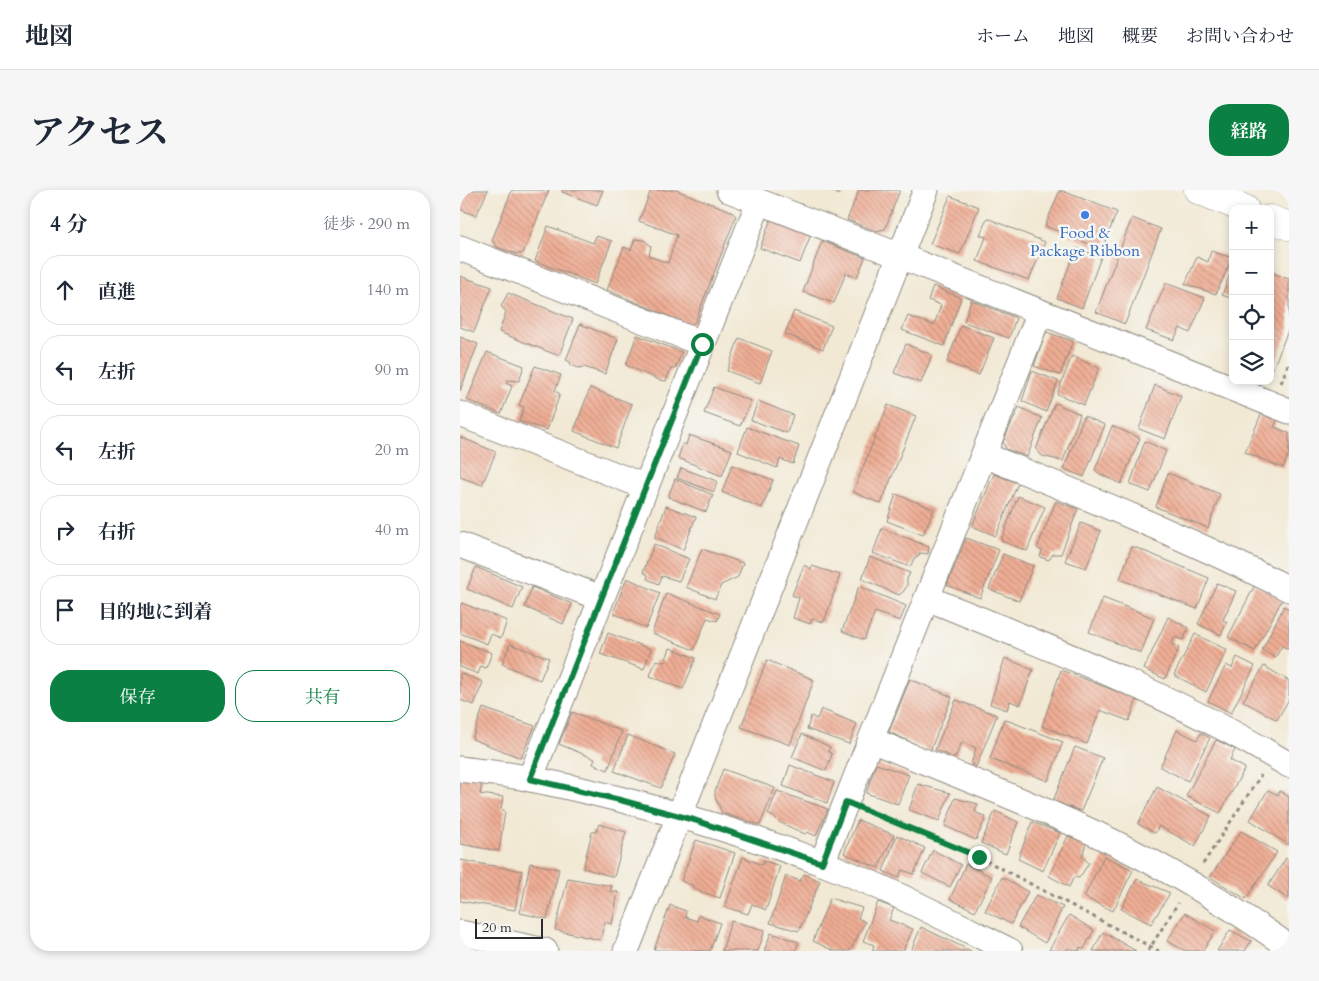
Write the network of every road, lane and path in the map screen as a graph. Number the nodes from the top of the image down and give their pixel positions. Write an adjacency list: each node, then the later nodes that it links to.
1 (729, 190): 4 (street)
2 (926, 190): 9 (street)
3 (1198, 190): 5 (street)
4 (759, 202): 9 (street); 11 (street)
5 (1236, 205)
6 (1274, 220): 7 (street)
7 (1289, 226)
8 (460, 248): 11 (street)
9 (900, 256): 10 (street); 27 (street)
10 (1040, 312): 14 (street); 16 (street)
11 (702, 344): 17 (street)
12 (1289, 362): 13 (path)
13 (1279, 389)
14 (1289, 411)
15 (460, 414): 17 (street)
16 (984, 455): 19 (street); 21 (street)
17 (646, 487): 20 (street)
18 (460, 545): 20 (street)
19 (1289, 589)
20 (601, 598): 25 (street)
21 (927, 598): 22 (street); 23 (street)
22 (871, 740): 26 (street); 29 (street)
23 (1281, 760): 29 (path)
24 (460, 769): 25 (street)
25 (530, 779): 27 (street)
26 (846, 802): 28 (street); 31 (path)
27 (679, 816): 28 (street); 34 (street)
28 (822, 863): 35 (street)
29 (1190, 884): 31 (path); 32 (street)
30 (460, 933): 33 (street)
31 (1151, 946): 36 (path); 37 (path)
32 (1289, 947)
33 (545, 951)
34 (626, 951)
35 (1010, 951)
36 (1148, 951)
37 (1159, 951)

